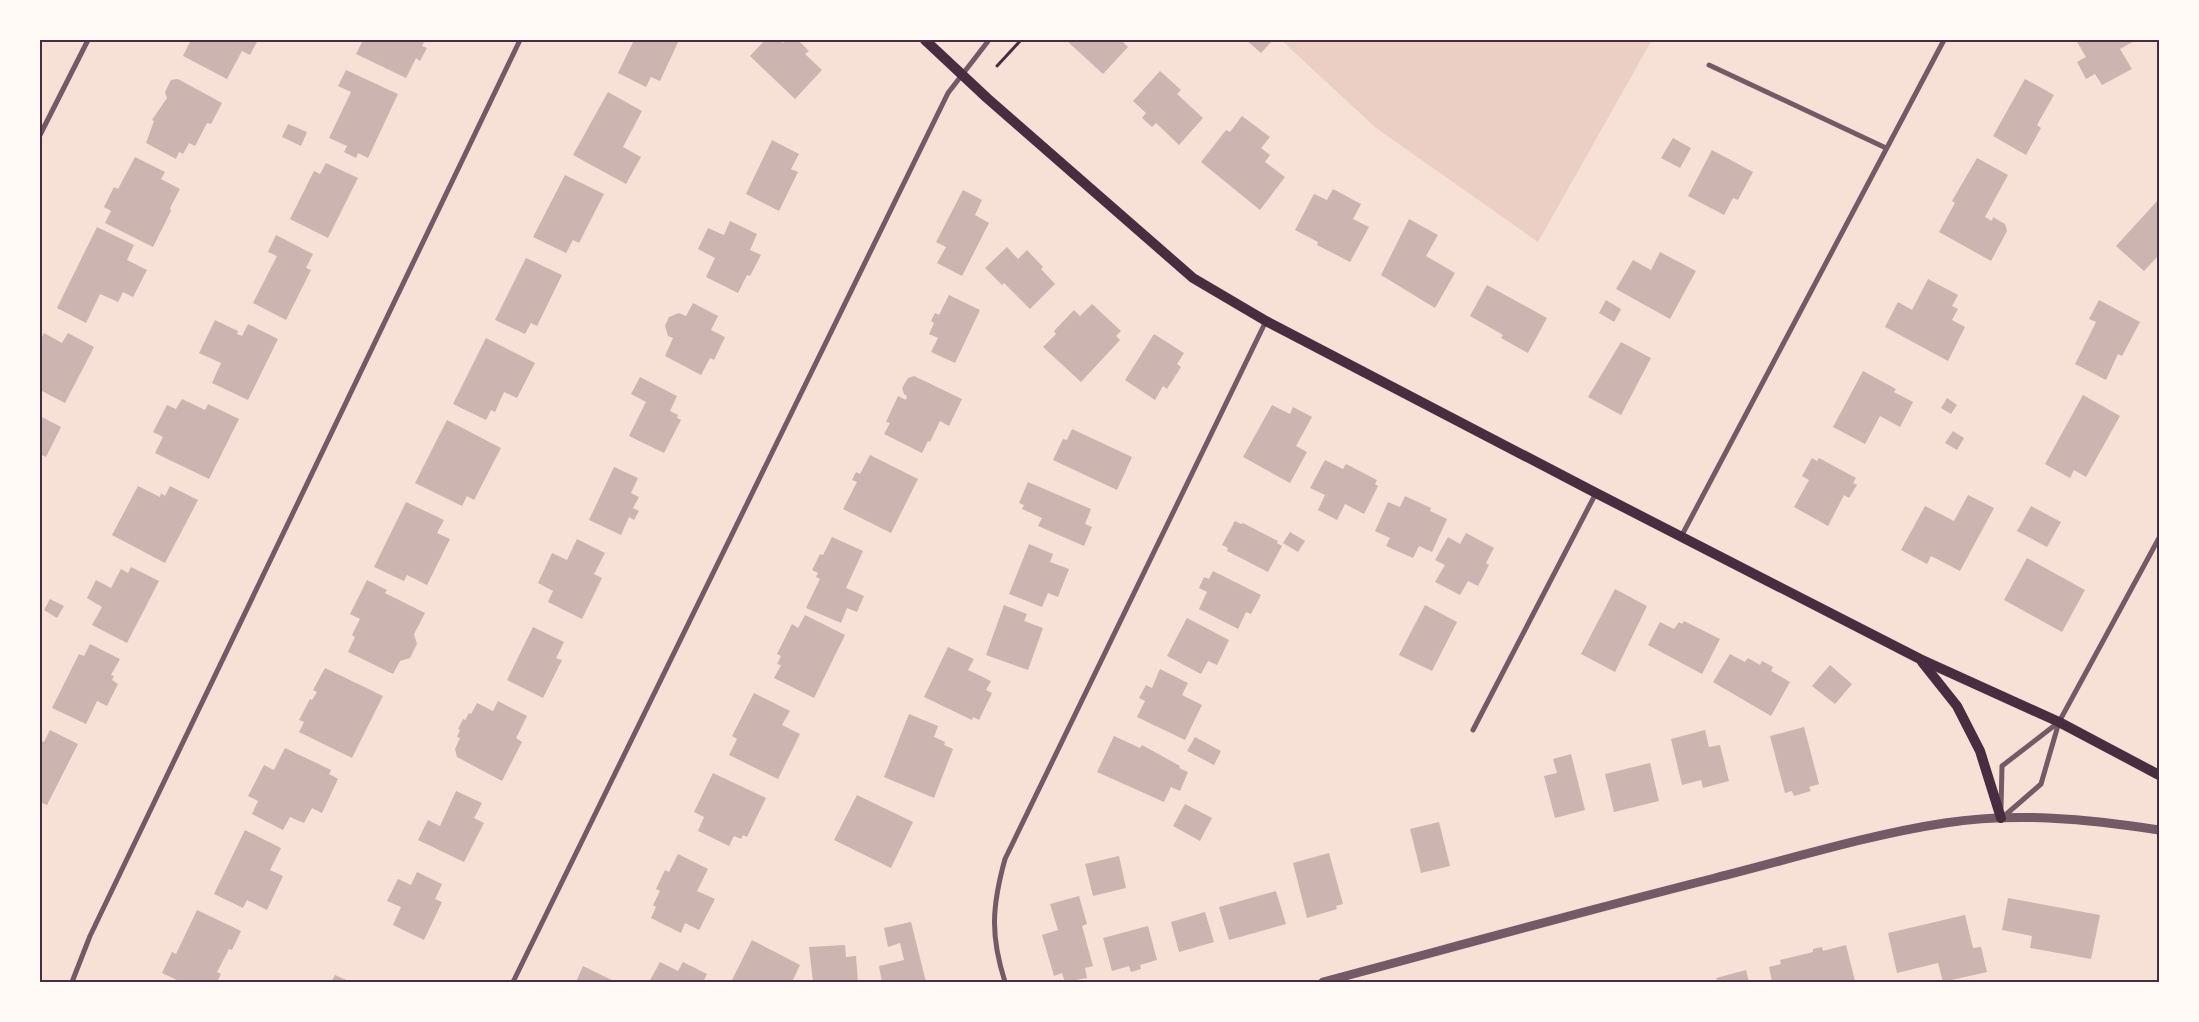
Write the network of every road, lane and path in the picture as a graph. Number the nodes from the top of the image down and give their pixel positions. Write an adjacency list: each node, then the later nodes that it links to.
1 (88, 40): 10 (street)
2 (520, 40): 22 (street)
3 (925, 40): 9 (main road)
4 (989, 40): 9 (street)
5 (1021, 40): 8 (path)
6 (1944, 40): 11 (street)
7 (1709, 65): 11 (street)
8 (997, 66)
9 (962, 75): 12 (main road); 23 (street)
10 (40, 135)
11 (1886, 148): 14 (street)
12 (1266, 321): 13 (main road); 24 (street)
13 (1596, 493): 14 (main road); 18 (street)
14 (1682, 536): 16 (main road)
15 (2159, 538): 17 (street)
16 (1920, 659): 17 (main road); 20 (main road)
17 (2059, 722): 19 (main road); 20 (street); 20 (street)
18 (1473, 730)
19 (2159, 775)
20 (2001, 818): 21 (street); 25 (street)
21 (2159, 830)
22 (72, 982)
23 (513, 982)
24 (1004, 982)
25 (1323, 982)

